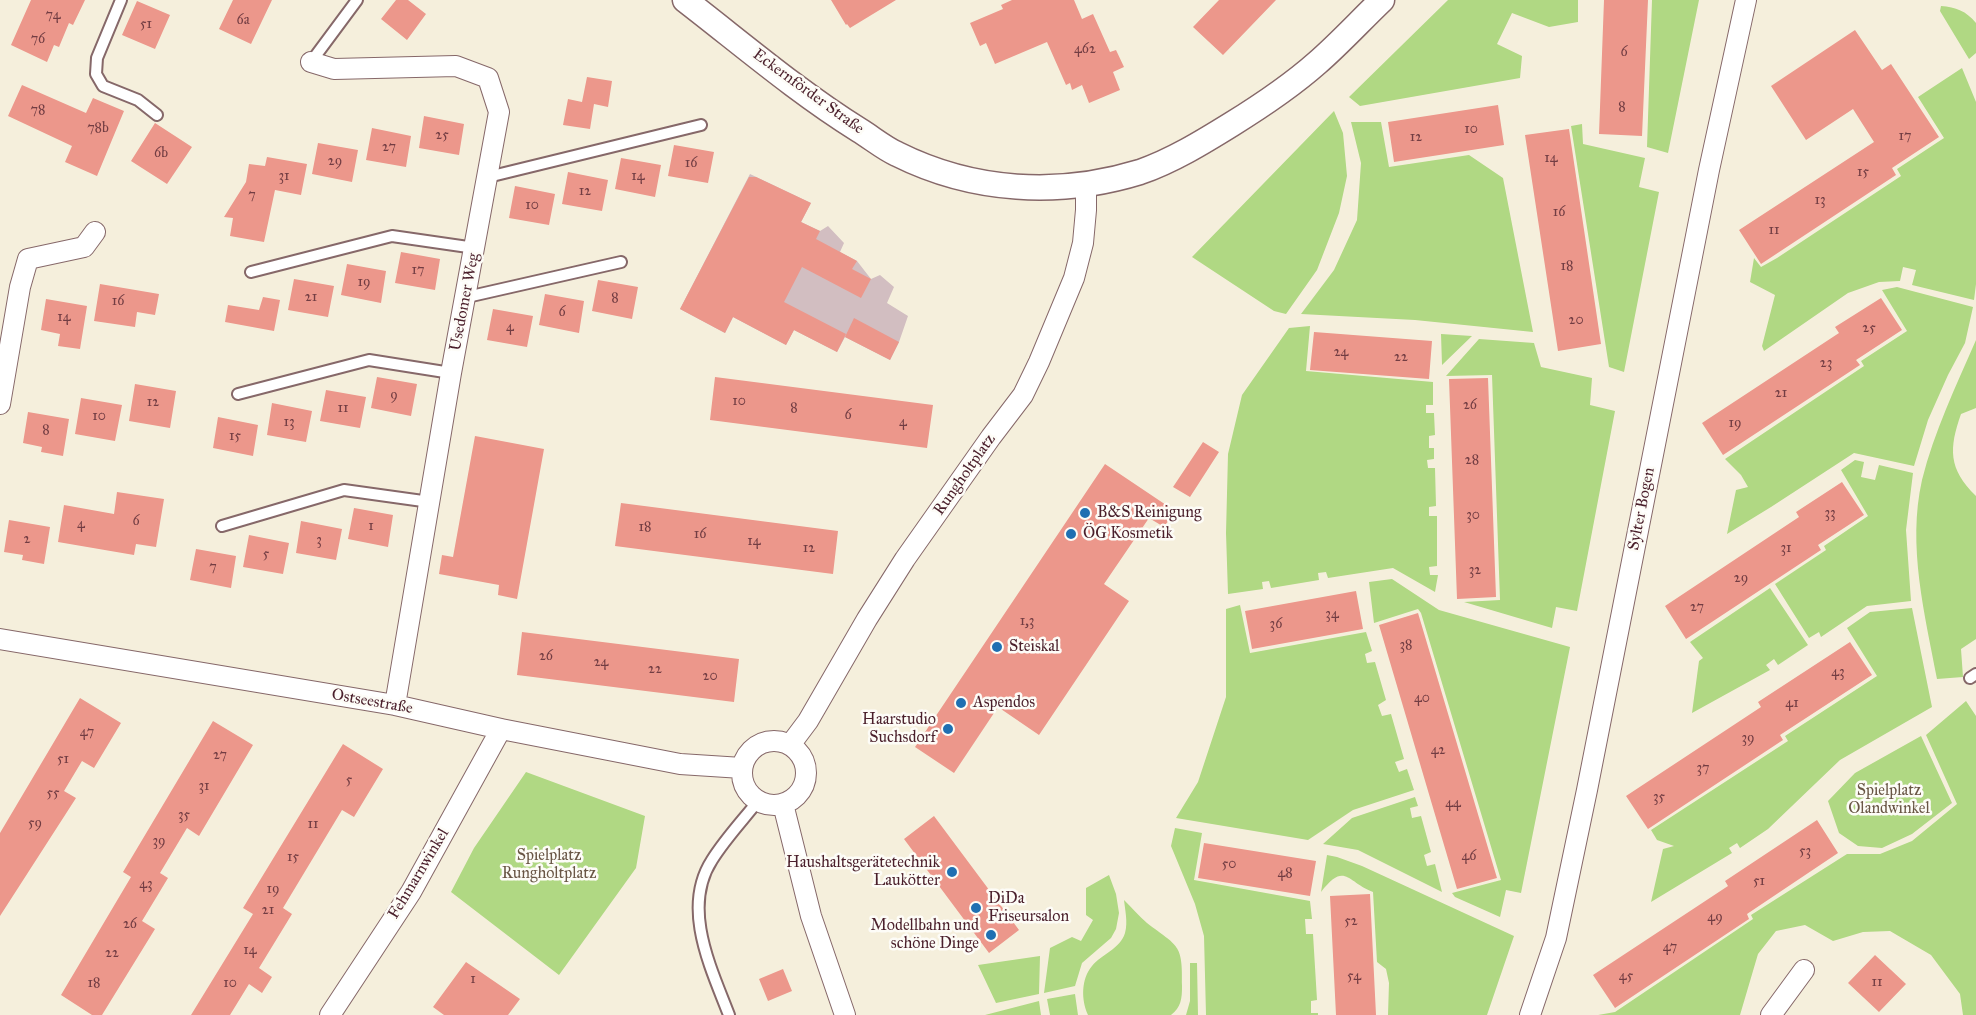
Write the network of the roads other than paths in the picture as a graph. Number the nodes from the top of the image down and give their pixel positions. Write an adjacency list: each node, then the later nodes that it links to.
1 (121, 0): 7 (lane)
2 (357, 0): 6 (lane)
3 (685, 0): 10 (street, Eckernförder Straße)
4 (1382, 0): 10 (street, Eckernförder Straße)
5 (1746, 0): 32 (street, Sylter Bogen)
6 (310, 62): 9 (street, Usedomer Weg)
7 (157, 115)
8 (701, 125): 9 (lane)
9 (488, 177): 12 (street, Usedomer Weg)
10 (1086, 184): 24 (street, Rungholtplatz)
11 (95, 232): 18 (street)
12 (475, 248): 14 (lane); 15 (street, Usedomer Weg)
13 (621, 262): 15 (lane)
14 (251, 272)
15 (466, 297): 16 (street, Usedomer Weg)
16 (451, 373): 17 (lane); 19 (street, Usedomer Weg)
17 (238, 394)
18 (0, 404)
19 (430, 502): 20 (lane); 22 (street, Usedomer Weg)
20 (222, 526)
21 (0, 639): 22 (street, Ostseestraße)
22 (395, 705): 23 (street, Ostseestraße)
23 (501, 729): 25 (street, Ostseestraße); 29 (street, Fehmarnwinkel)
24 (790, 745): 25 (street); 27 (street)
25 (742, 768): 26 (street)
26 (758, 801): 27 (street); 30 (lane)
27 (783, 804): 31 (street)
28 (1804, 970): 33 (street)
29 (330, 1015)
30 (729, 1015)
31 (845, 1015)
32 (1530, 1015)
33 (1771, 1015)

